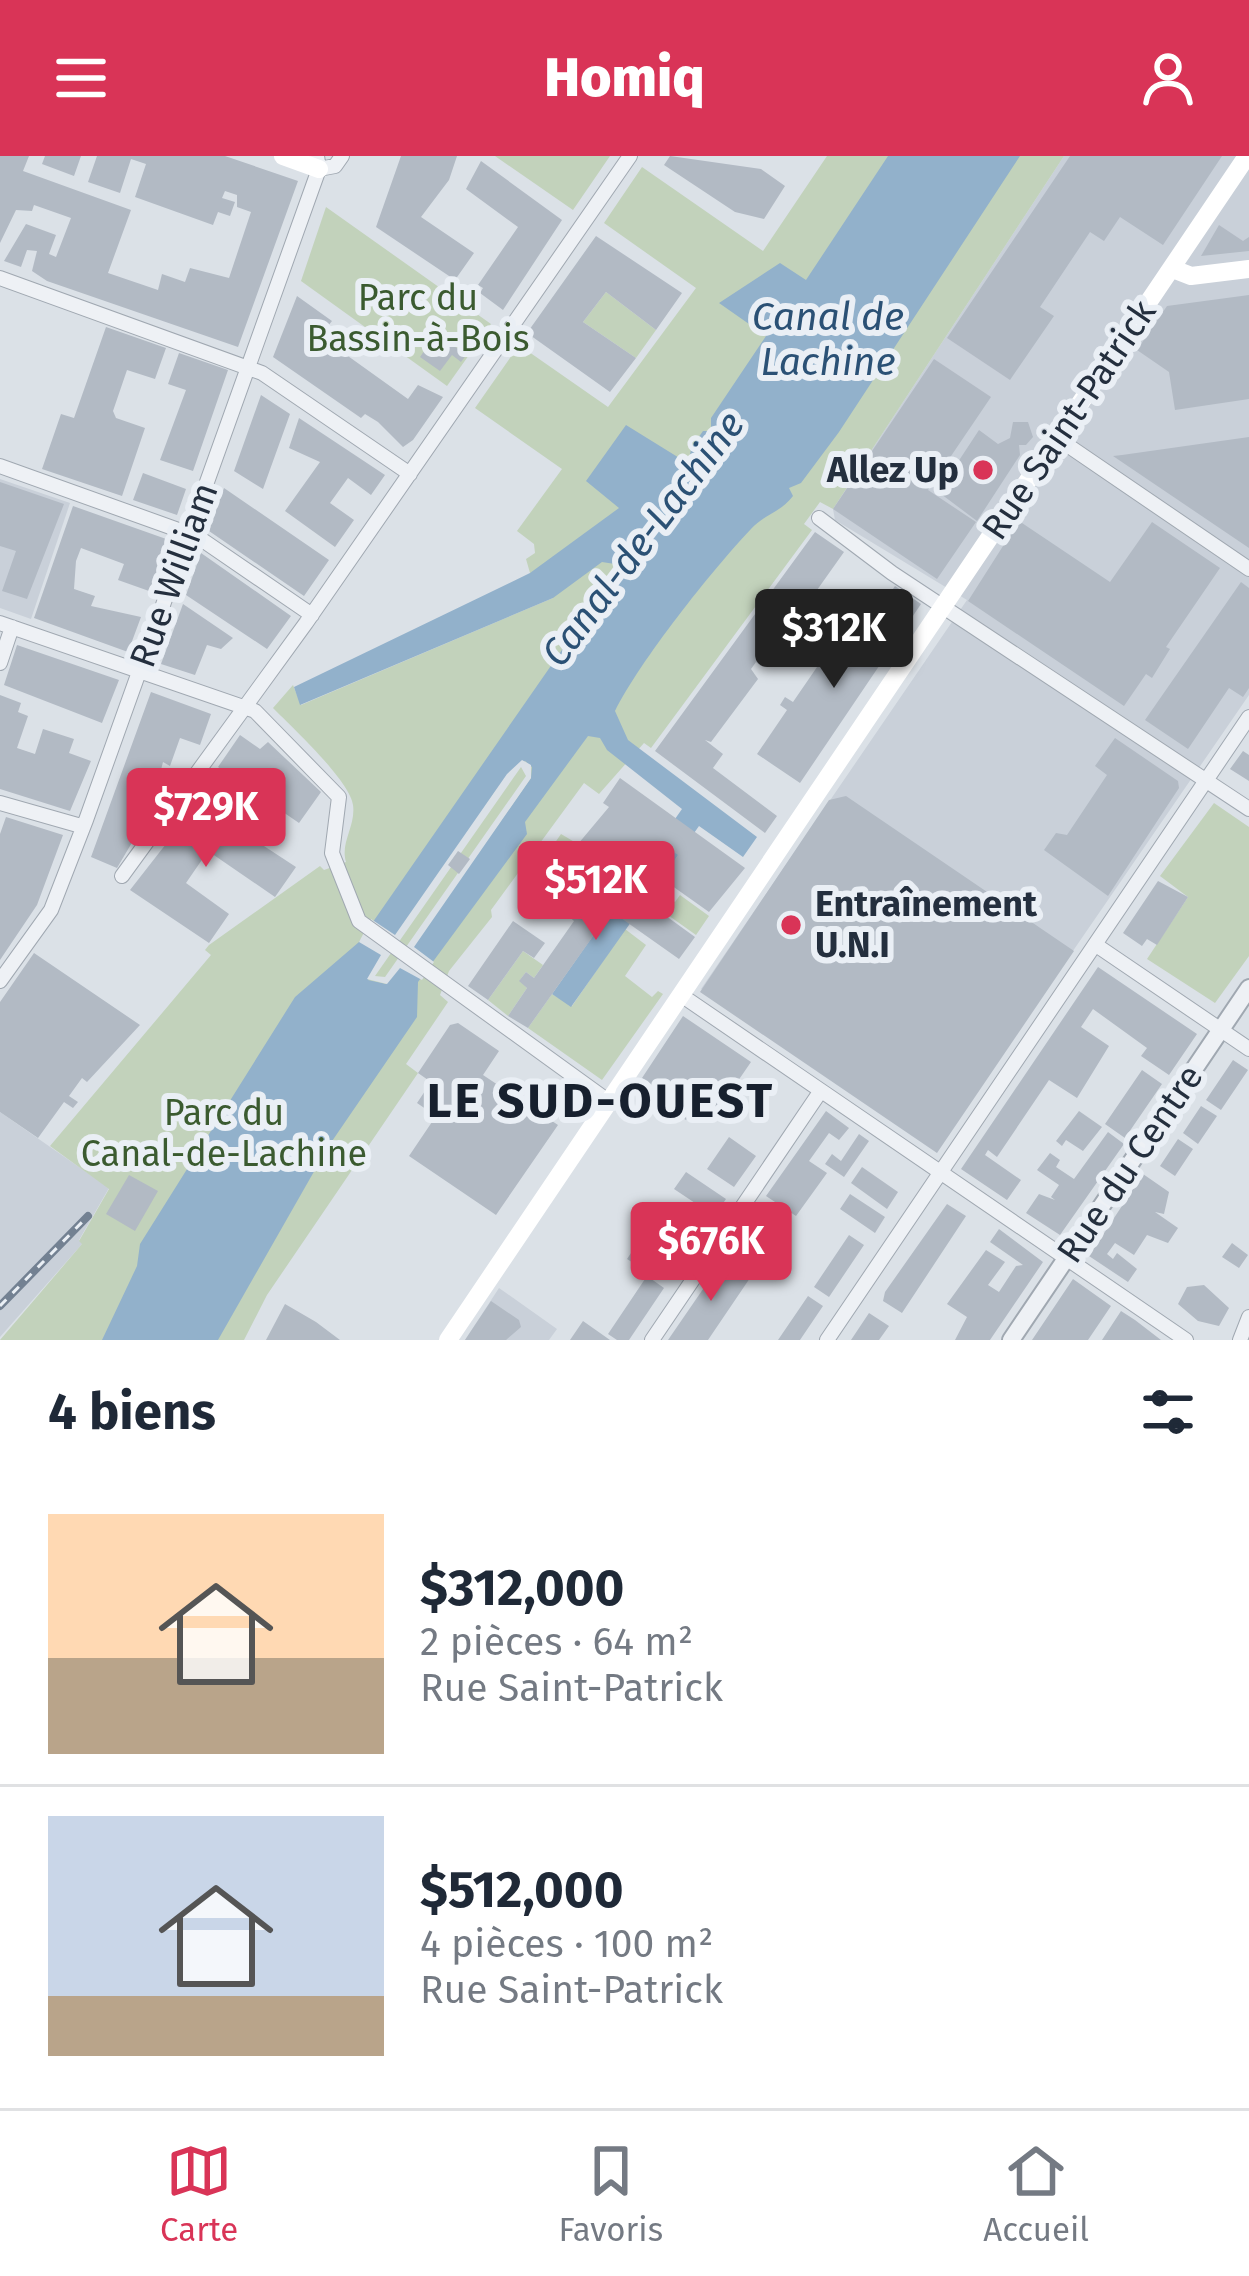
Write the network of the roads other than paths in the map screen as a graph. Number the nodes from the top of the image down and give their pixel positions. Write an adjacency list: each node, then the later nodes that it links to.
1 (283, 156): 5 (main road)
2 (342, 156): 5 (street)
3 (630, 156): 12 (street)
4 (1247, 156): 7 (main road, Rue Saint-Patrick)
5 (318, 162): 9 (street, Rue William)
6 (1249, 268): 7 (main road)
7 (1172, 269): 10 (main road, Rue Saint-Patrick)
8 (0, 278): 9 (street)
9 (248, 367): 12 (street); 14 (street, Rue William)
10 (1058, 438): 15 (street); 16 (main road, Rue Saint-Patrick)
11 (0, 466): 14 (street)
12 (410, 474): 17 (street)
13 (819, 518): 16 (street)
14 (188, 533): 17 (street); 20 (street, Rue William)
15 (1249, 569)
16 (944, 605): 23 (street); 31 (main road, Rue Saint-Patrick)
17 (312, 615): 21 (street)
18 (6, 625): 19 (street); 20 (street)
19 (0, 663)
20 (140, 671): 21 (street); 26 (street, Rue William)
21 (245, 707): 27 (street); 35 (street)
22 (1249, 718): 23 (street)
23 (1206, 780): 25 (street); 28 (street)
24 (1, 806): 26 (street)
25 (1249, 809)
26 (81, 826): 29 (street, Rue William)
27 (122, 876)
28 (1096, 945): 32 (street); 36 (street)
29 (0, 981)
30 (1249, 988): 32 (street, Rue du Centre)
31 (681, 995): 34 (street); 35 (main road, Rue Saint-Patrick)
32 (1221, 1030): 33 (street); 37 (street, Rue du Centre)
33 (1249, 1049)
34 (820, 1091): 36 (street); 40 (street)
35 (608, 1101): 39 (main road, Rue Saint-Patrick)
36 (940, 1173): 37 (street); 41 (street)
37 (1066, 1259): 42 (street, Rue du Centre); 43 (street)
38 (1249, 1317): 44 (street)
39 (448, 1340)
40 (652, 1340)
41 (827, 1340)
42 (1011, 1340)
43 (1186, 1340)
44 (1240, 1340)

